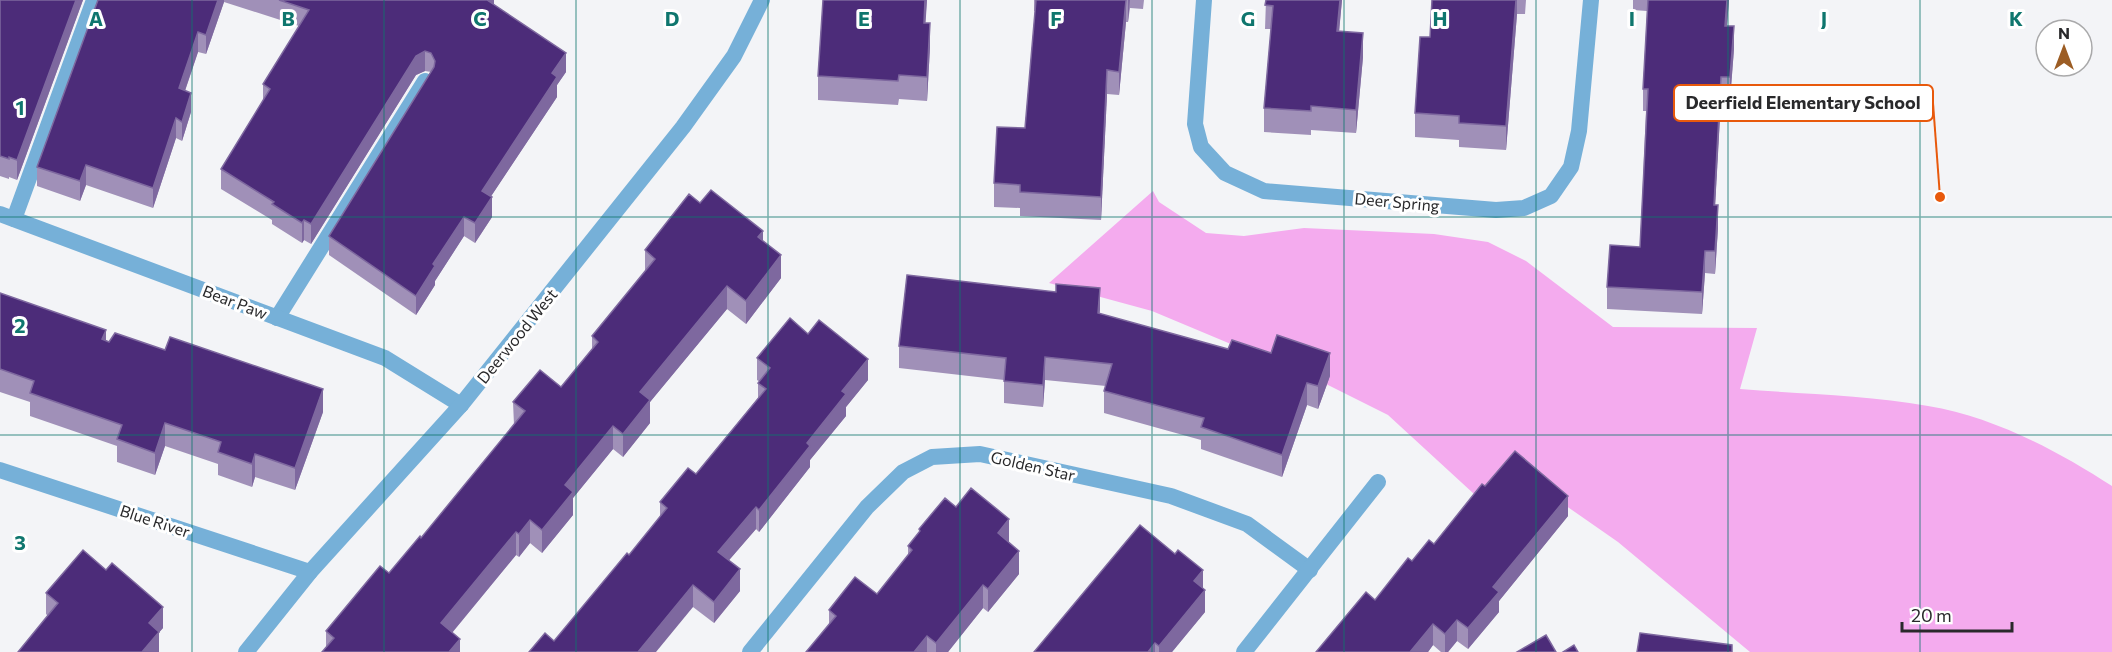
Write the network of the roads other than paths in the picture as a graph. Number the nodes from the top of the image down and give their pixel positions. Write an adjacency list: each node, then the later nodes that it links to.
1 (94, 0): 6 (street)
2 (762, 0): 8 (street, Deerwood West)
3 (1204, 0): 4 (street, Deer Spring)
4 (1591, 0)
5 (425, 81): 7 (street)
6 (7, 217): 7 (street, Bear Paw)
7 (277, 318): 8 (street, Bear Paw)
8 (461, 405): 12 (street, Deerwood West)
9 (0, 470): 12 (street, Blue River)
10 (1378, 482): 11 (street)
11 (1310, 570): 14 (street, Golden Star); 15 (street)
12 (310, 572): 13 (street, Deerwood West)
13 (246, 652)
14 (750, 652)
15 (1244, 652)

